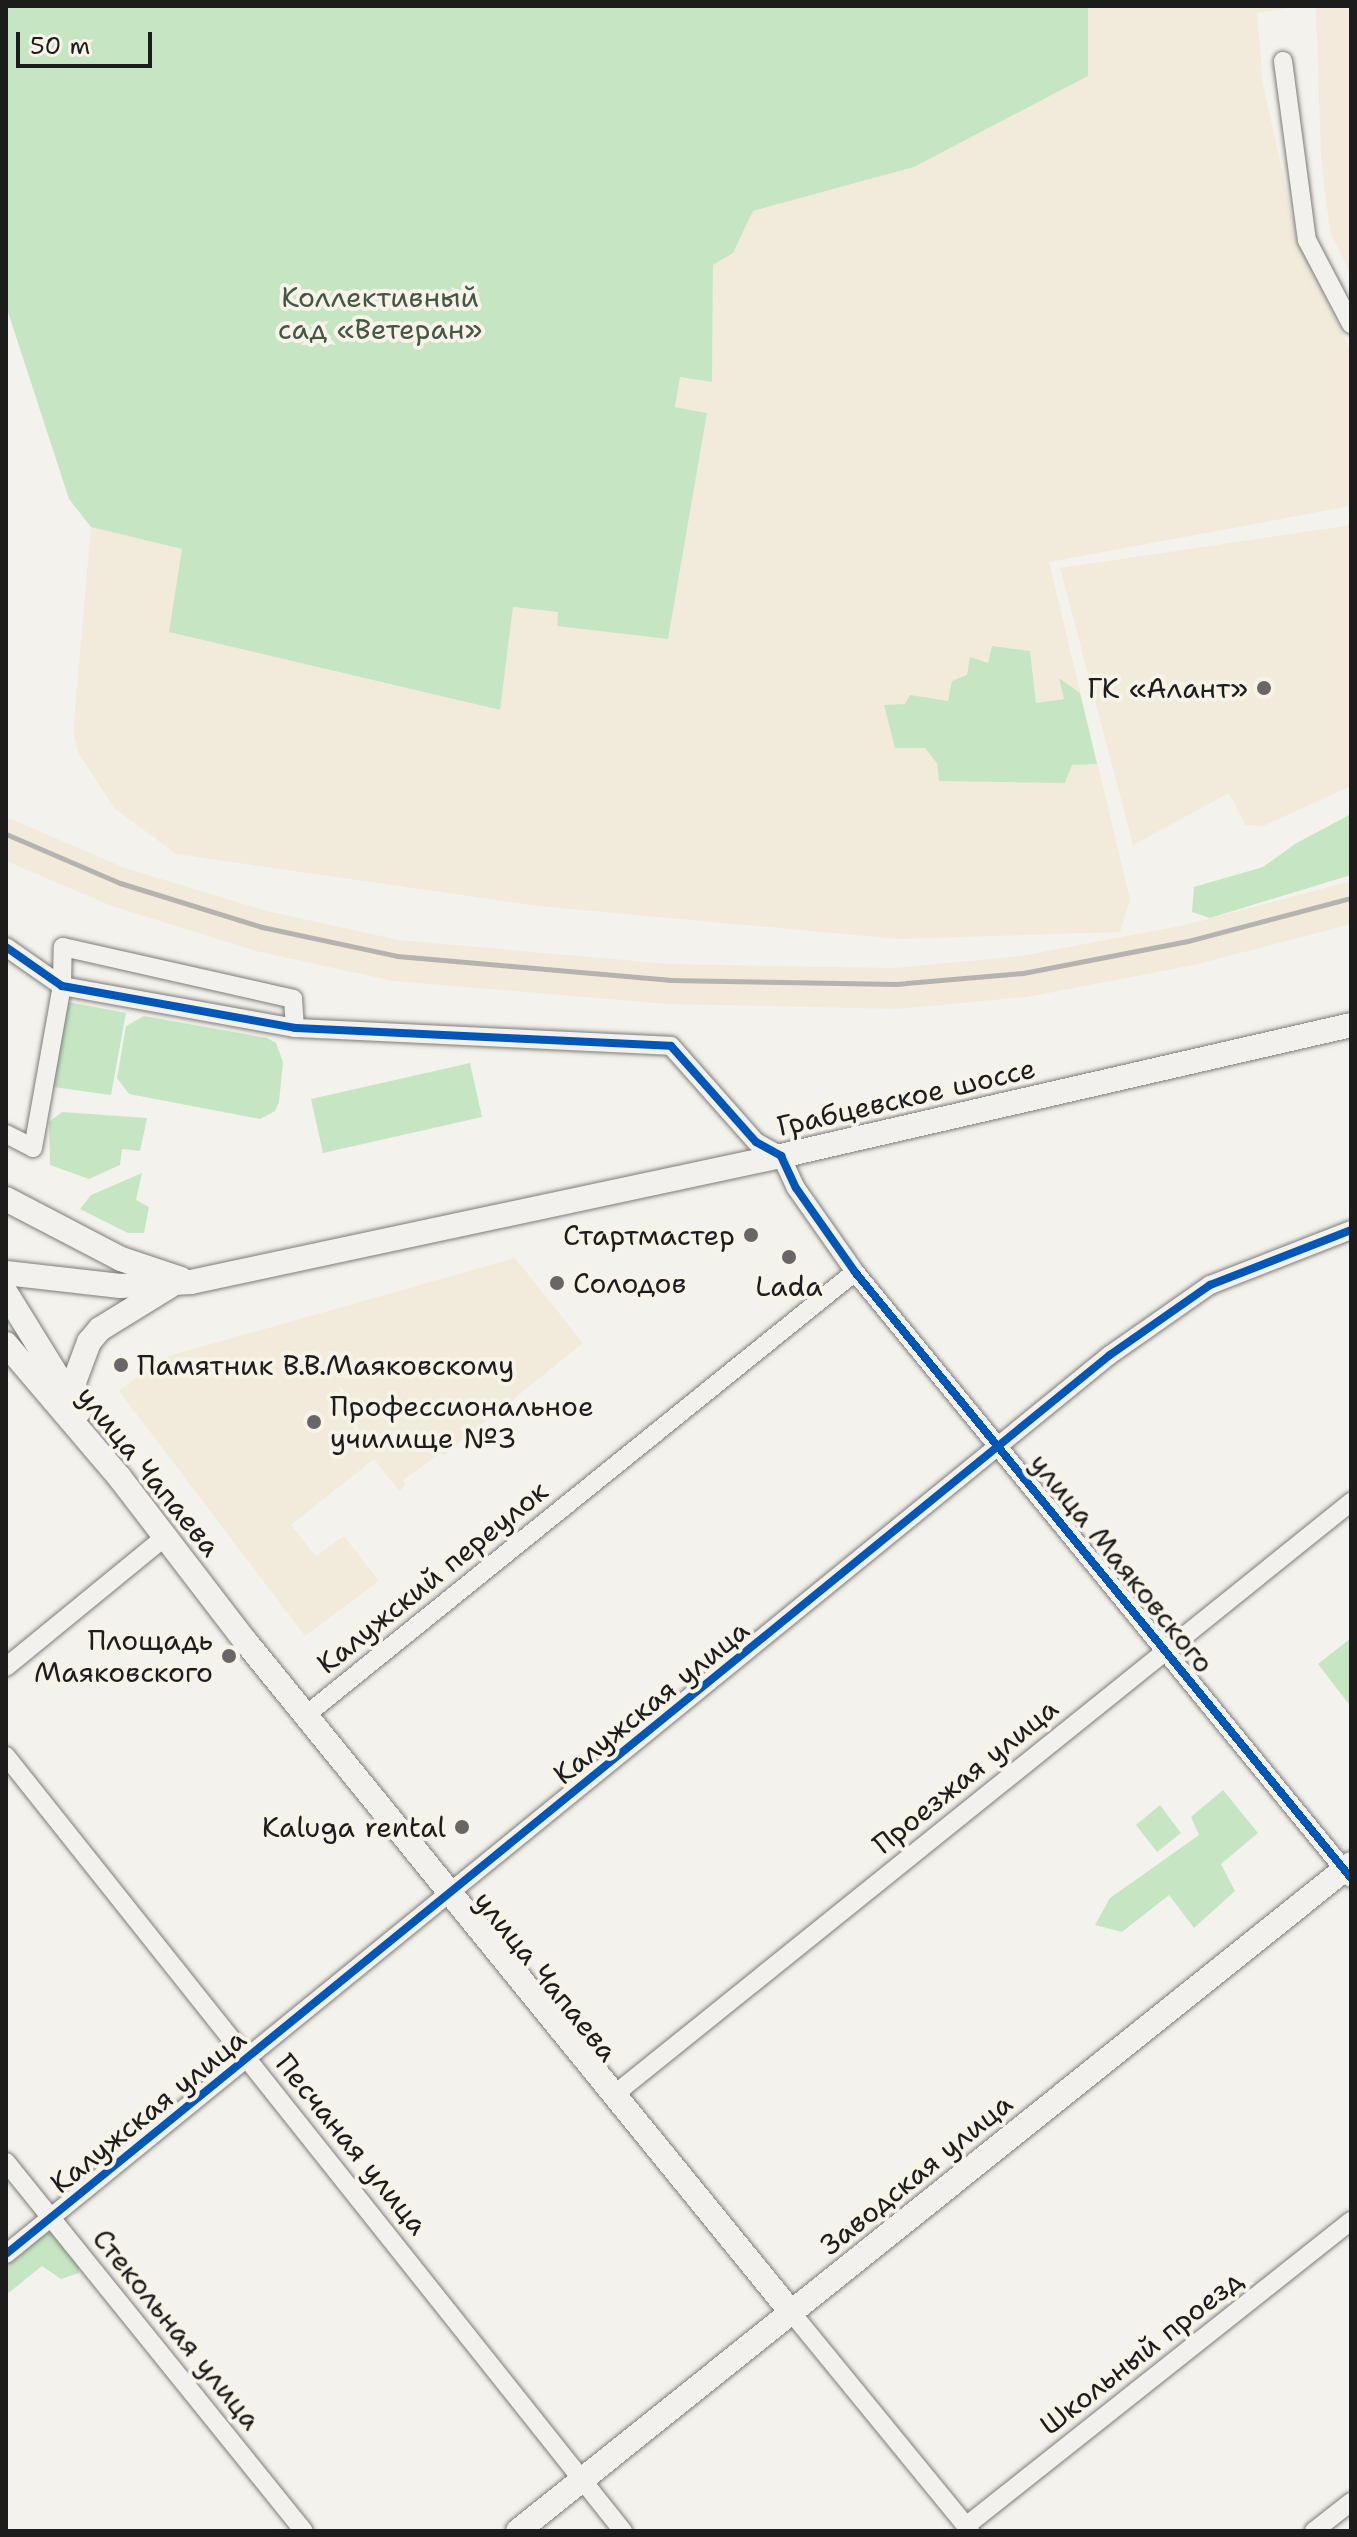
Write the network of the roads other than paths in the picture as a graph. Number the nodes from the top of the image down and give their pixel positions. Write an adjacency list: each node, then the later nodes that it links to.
1 (1283, 61): 2 (street)
2 (1351, 324)
3 (6, 947): 4 (street)
4 (62, 986): 6 (street); 6 (street); 7 (street)
5 (1351, 1025): 8 (main road, Грабцевское шоссе)
6 (295, 1028): 8 (street)
7 (6, 1134)
8 (781, 1156): 11 (street, улица Маяковского); 13 (main road, Грабцевское шоссе)
9 (6, 1199): 13 (main road)
10 (1351, 1230): 17 (street, Калужская улица)
11 (855, 1272): 17 (street, улица Маяковского); 23 (street, Калужский переулок)
12 (6, 1273): 13 (main road)
13 (182, 1284): 16 (main road)
14 (6, 1293): 16 (main road)
15 (6, 1344): 18 (main road, улица Чапаева)
16 (75, 1405): 18 (main road)
17 (999, 1448): 21 (street, улица Маяковского); 26 (street, Калужская улица)
18 (120, 1478): 20 (main road, улица Чапаева)
19 (1351, 1502): 21 (street, Проезжая улица)
20 (166, 1536): 22 (street); 23 (main road, улица Чапаева)
21 (1165, 1651): 25 (street, улица Маяковского); 28 (street, Проезжая улица)
22 (6, 1667)
23 (306, 1715): 26 (main road, улица Чапаева)
24 (6, 1756): 27 (street, Песчаная улица)
25 (1349, 1870): 33 (main road, Заводская улица)
26 (451, 1893): 27 (street, Калужская улица); 28 (main road, улица Чапаева)
27 (247, 2059): 30 (street, Калужская улица); 34 (street, Песчаная улица)
28 (615, 2094): 33 (main road, улица Чапаева)
29 (6, 2162): 30 (street, Стекольная улица)
30 (51, 2218): 32 (street, Калужская улица); 37 (street, Стекольная улица)
31 (1351, 2221): 36 (street, Школьный проезд)
32 (6, 2254)
33 (791, 2312): 34 (main road, Заводская улица); 36 (street, улица Чапаева)
34 (584, 2479): 38 (main road, Заводская улица); 39 (street, Песчаная улица)
35 (1351, 2502): 40 (street)
36 (968, 2528)
37 (304, 2531)
38 (518, 2531)
39 (623, 2531)
40 (1314, 2531)

